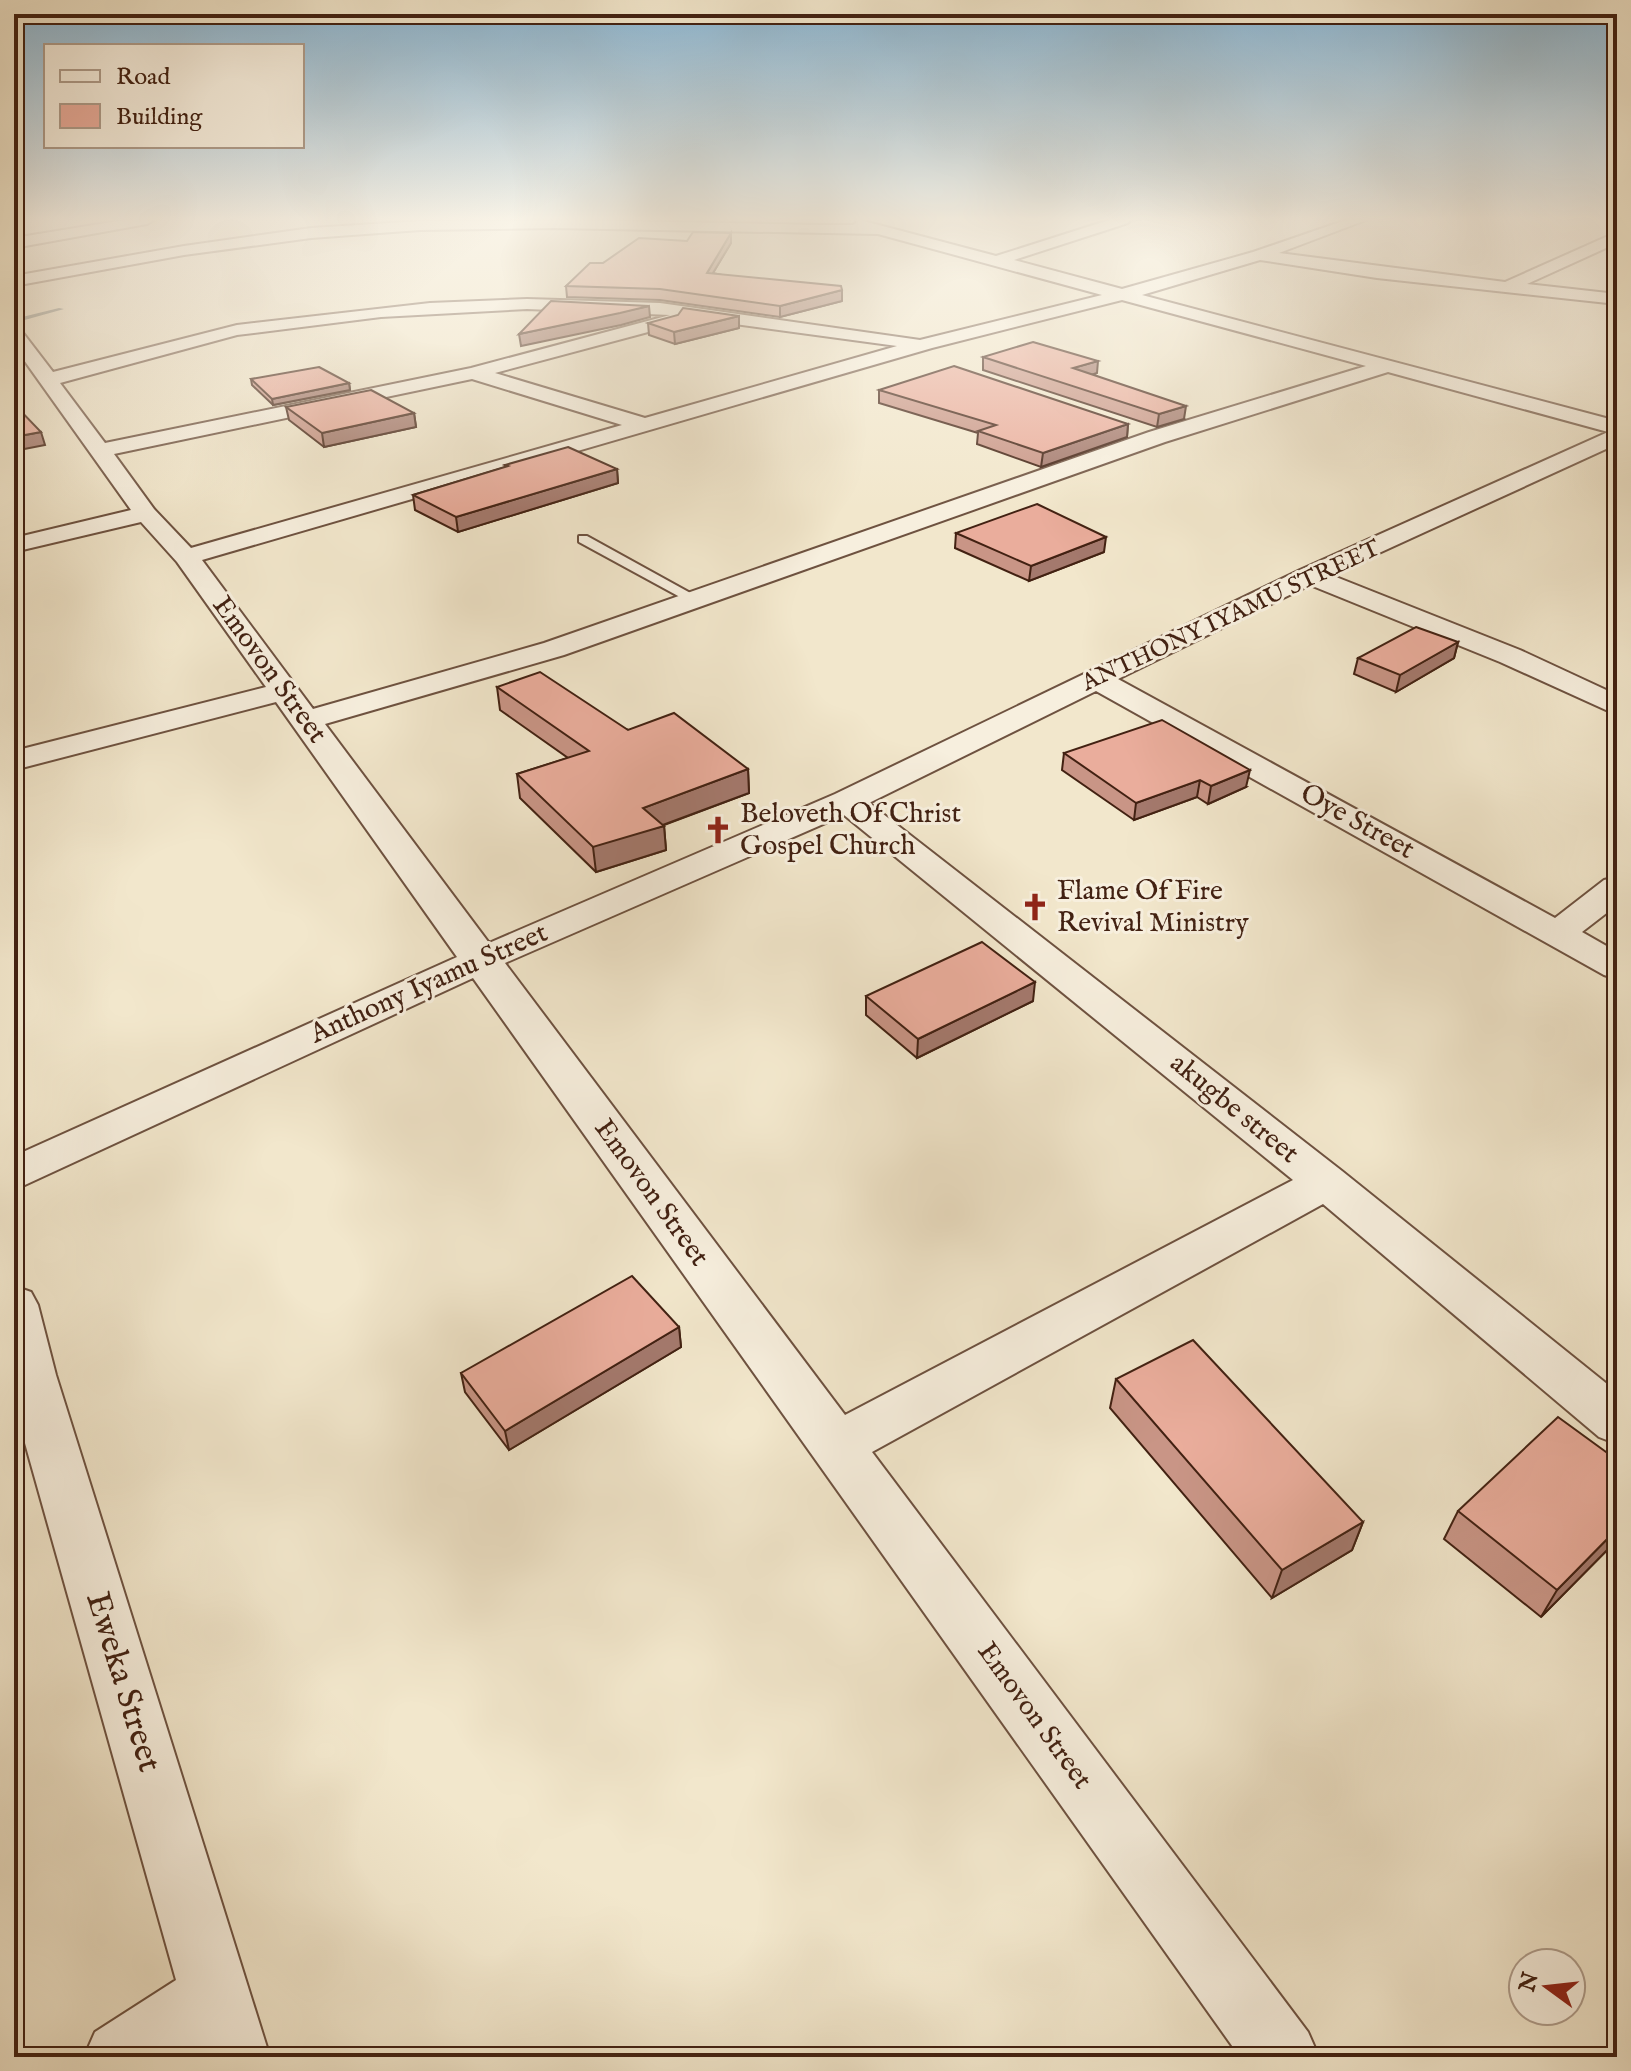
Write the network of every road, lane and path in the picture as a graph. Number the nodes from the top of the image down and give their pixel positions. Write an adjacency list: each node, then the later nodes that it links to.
1 (359, 317): 10 (street)
2 (683, 317): 9 (street)
3 (725, 317): 7 (street)
4 (1051, 317): 7 (street)
5 (1205, 317): 8 (street)
6 (14, 333): 10 (street, Emovon Street)
7 (929, 354): 11 (street)
8 (1384, 367): 13 (street); 15 (street)
9 (473, 373): 11 (street); 16 (street)
10 (49, 379): 16 (street, Emovon Street)
11 (645, 425): 20 (street)
12 (1127, 427): 15 (street)
13 (1617, 428)
14 (1617, 436): 21 (street, ANTHONY IYAMU STREET)
15 (1157, 437): 22 (street)
16 (103, 450): 17 (street, Emovon Street)
17 (146, 514): 19 (street); 20 (street, Emovon Street)
18 (583, 539): 22 (lane)
19 (14, 545)
20 (186, 557): 24 (street, Emovon Street)
21 (1309, 575): 23 (street, ANTHONY IYAMU STREET); 25 (street)
22 (696, 600): 24 (street)
23 (1096, 679): 27 (street, ANTHONY IYAMU STREET); 29 (street, Oye Street)
24 (295, 706): 26 (street); 30 (street, Emovon Street)
25 (1617, 706)
26 (14, 761)
27 (847, 801): 30 (street, Anthony Iyamu Street); 33 (street, akugbe street)
28 (1617, 888): 29 (street)
29 (1558, 933): 31 (street, Oye Street)
30 (481, 960): 32 (street, Anthony Iyamu Street); 37 (street, Emovon Street)
31 (1617, 967)
32 (14, 1174)
33 (1326, 1182): 36 (street, akugbe street); 37 (street)
34 (14, 1305): 35 (street, Eweka Street)
35 (22, 1379): 38 (street, Eweka Street)
36 (1613, 1413)
37 (837, 1445): 40 (street, Emovon Street)
38 (226, 2026): 39 (street)
39 (120, 2057)
40 (1283, 2057)

